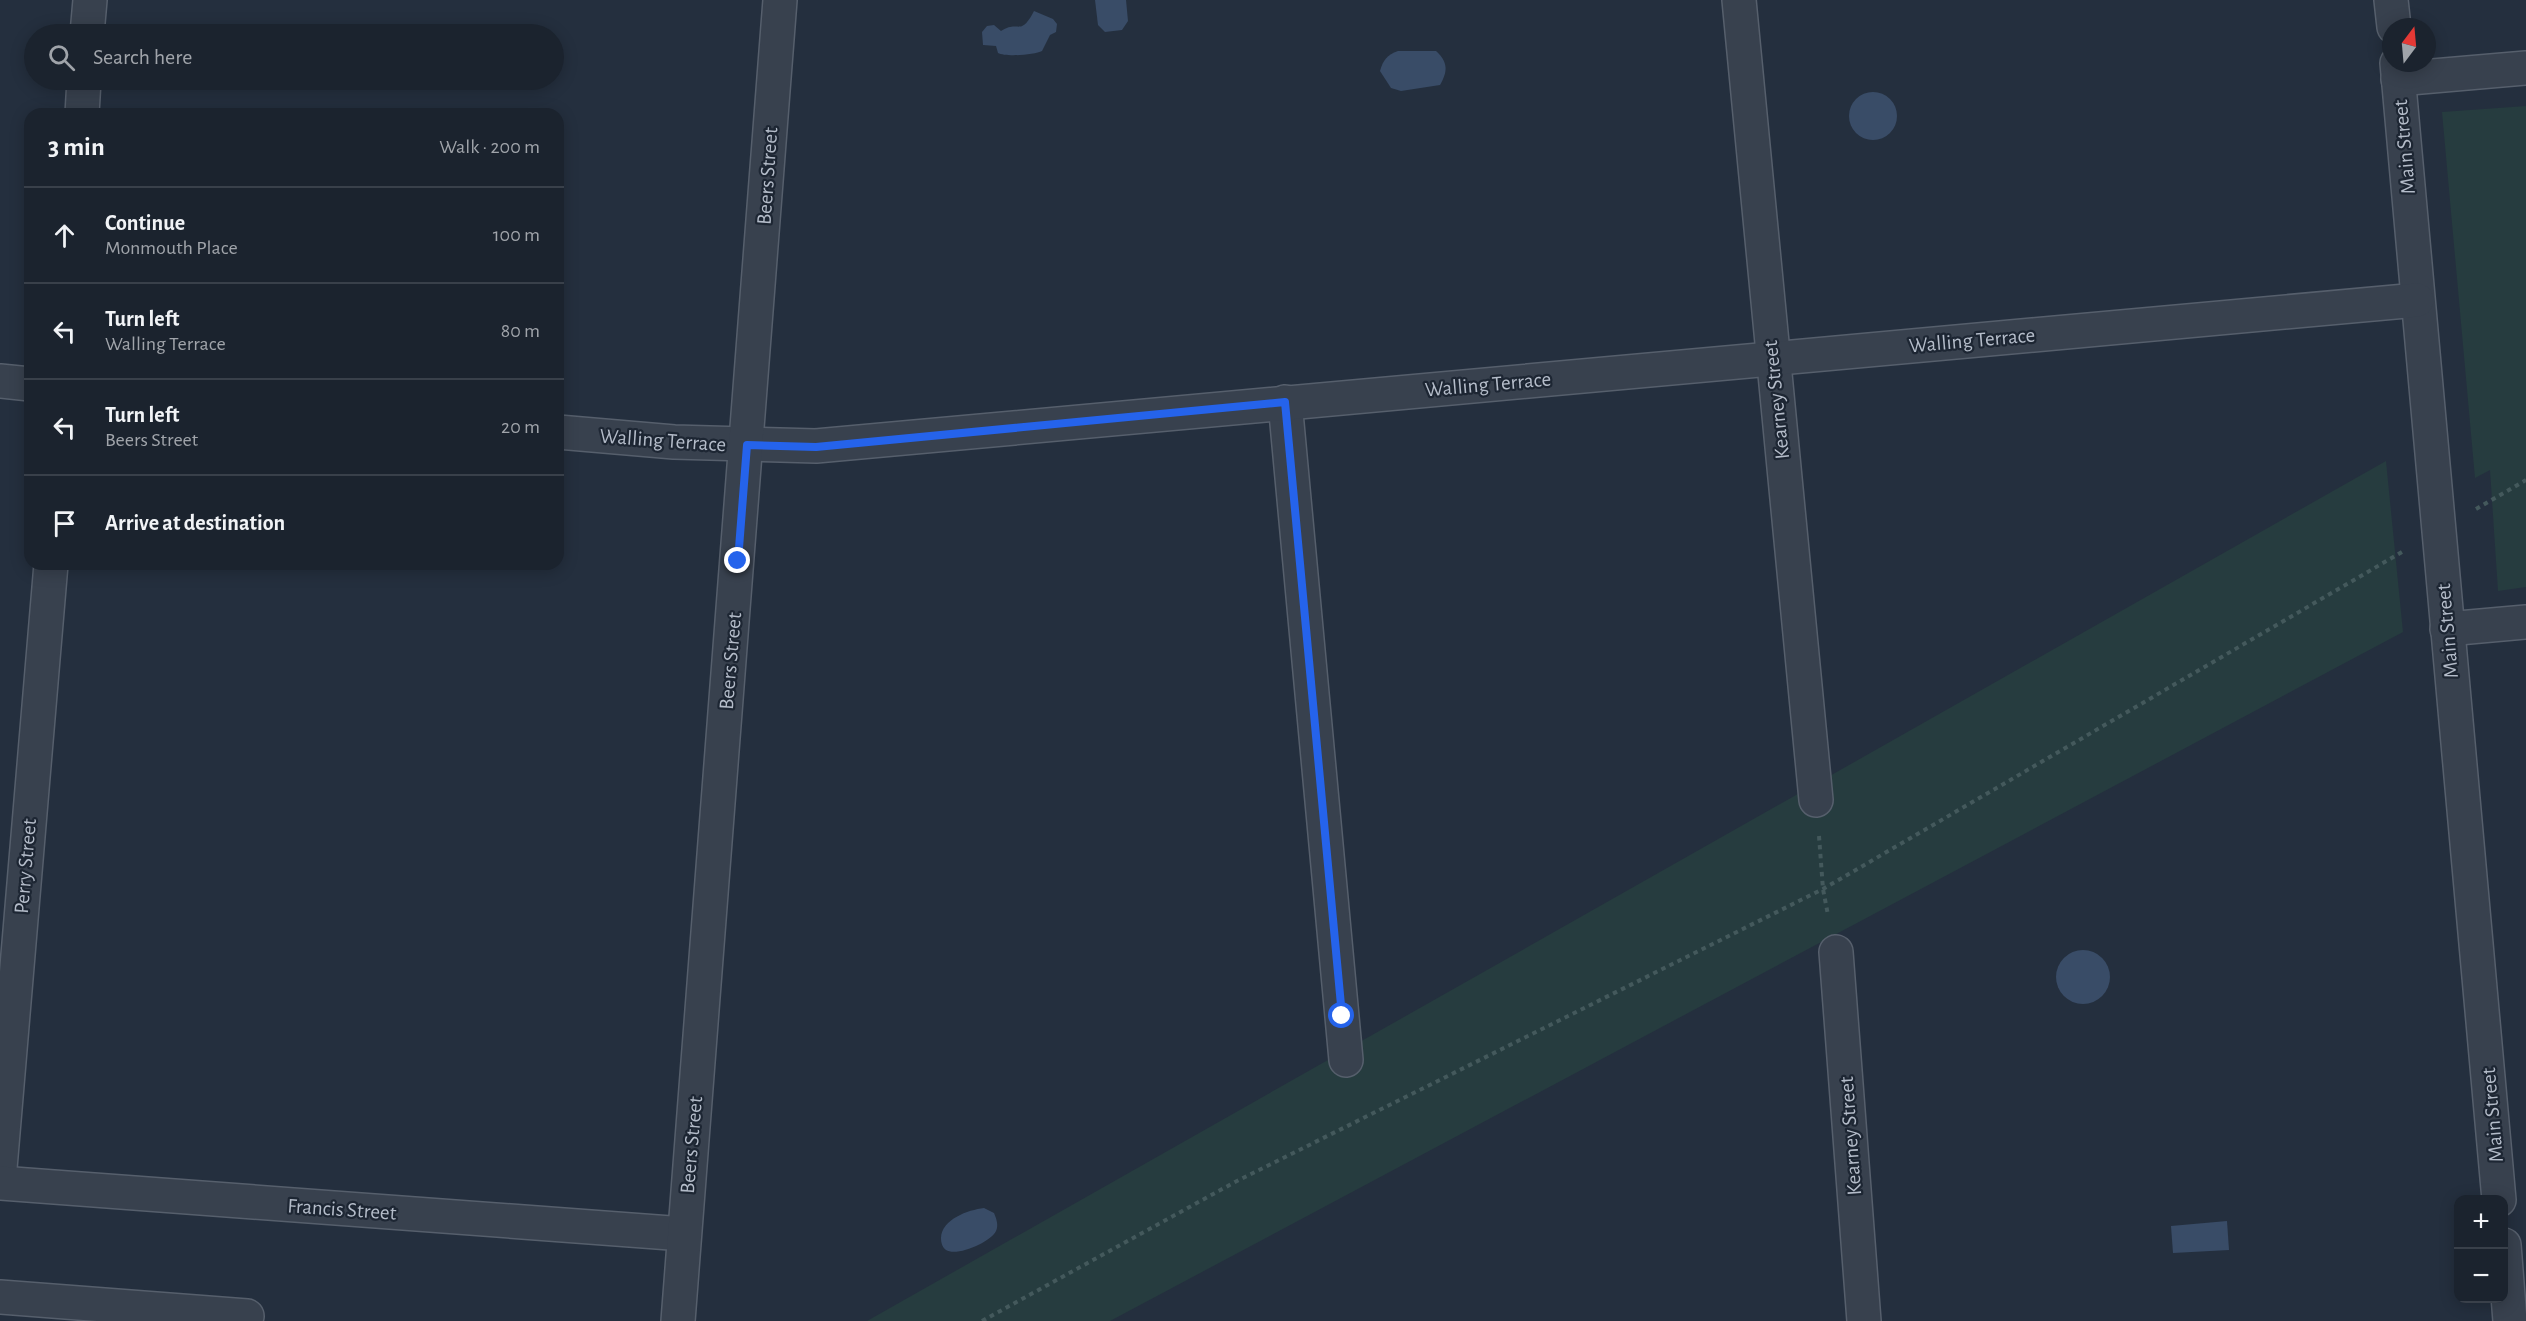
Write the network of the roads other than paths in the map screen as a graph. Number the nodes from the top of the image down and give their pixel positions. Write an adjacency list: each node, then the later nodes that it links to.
1 (90, 0): 6 (street)
2 (780, 0): 18 (street, Beers Street)
3 (1739, 0): 13 (street, Kearney Street)
4 (2391, 0): 5 (street)
5 (2393, 18)
6 (88, 24)
7 (2526, 68): 8 (street)
8 (2436, 70)
9 (2397, 72): 12 (street, Main Street)
10 (83, 90): 11 (street)
11 (82, 108)
12 (2417, 300): 13 (street, Walling Terrace); 21 (street, Main Street)
13 (1772, 359): 16 (street, Walling Terrace); 22 (street, Kearney Street)
14 (0, 381): 15 (street)
15 (24, 383)
16 (1285, 402): 18 (street, Walling Terrace); 24 (street)
17 (564, 433): 18 (street, Walling Terrace)
18 (747, 445): 28 (street, Beers Street)
19 (50, 570): 25 (street, Perry Street)
20 (2526, 622): 21 (street)
21 (2447, 629): 27 (street, Main Street)
22 (1816, 800)
23 (1836, 952): 33 (street, Kearney Street)
24 (1346, 1060)
25 (0, 1168)
26 (0, 1183): 28 (street, Francis Street)
27 (2499, 1195)
28 (684, 1234): 32 (street, Beers Street)
29 (2504, 1249): 34 (street)
30 (16, 1306): 31 (street)
31 (247, 1316)
32 (678, 1321)
33 (1864, 1321)
34 (2510, 1321)

